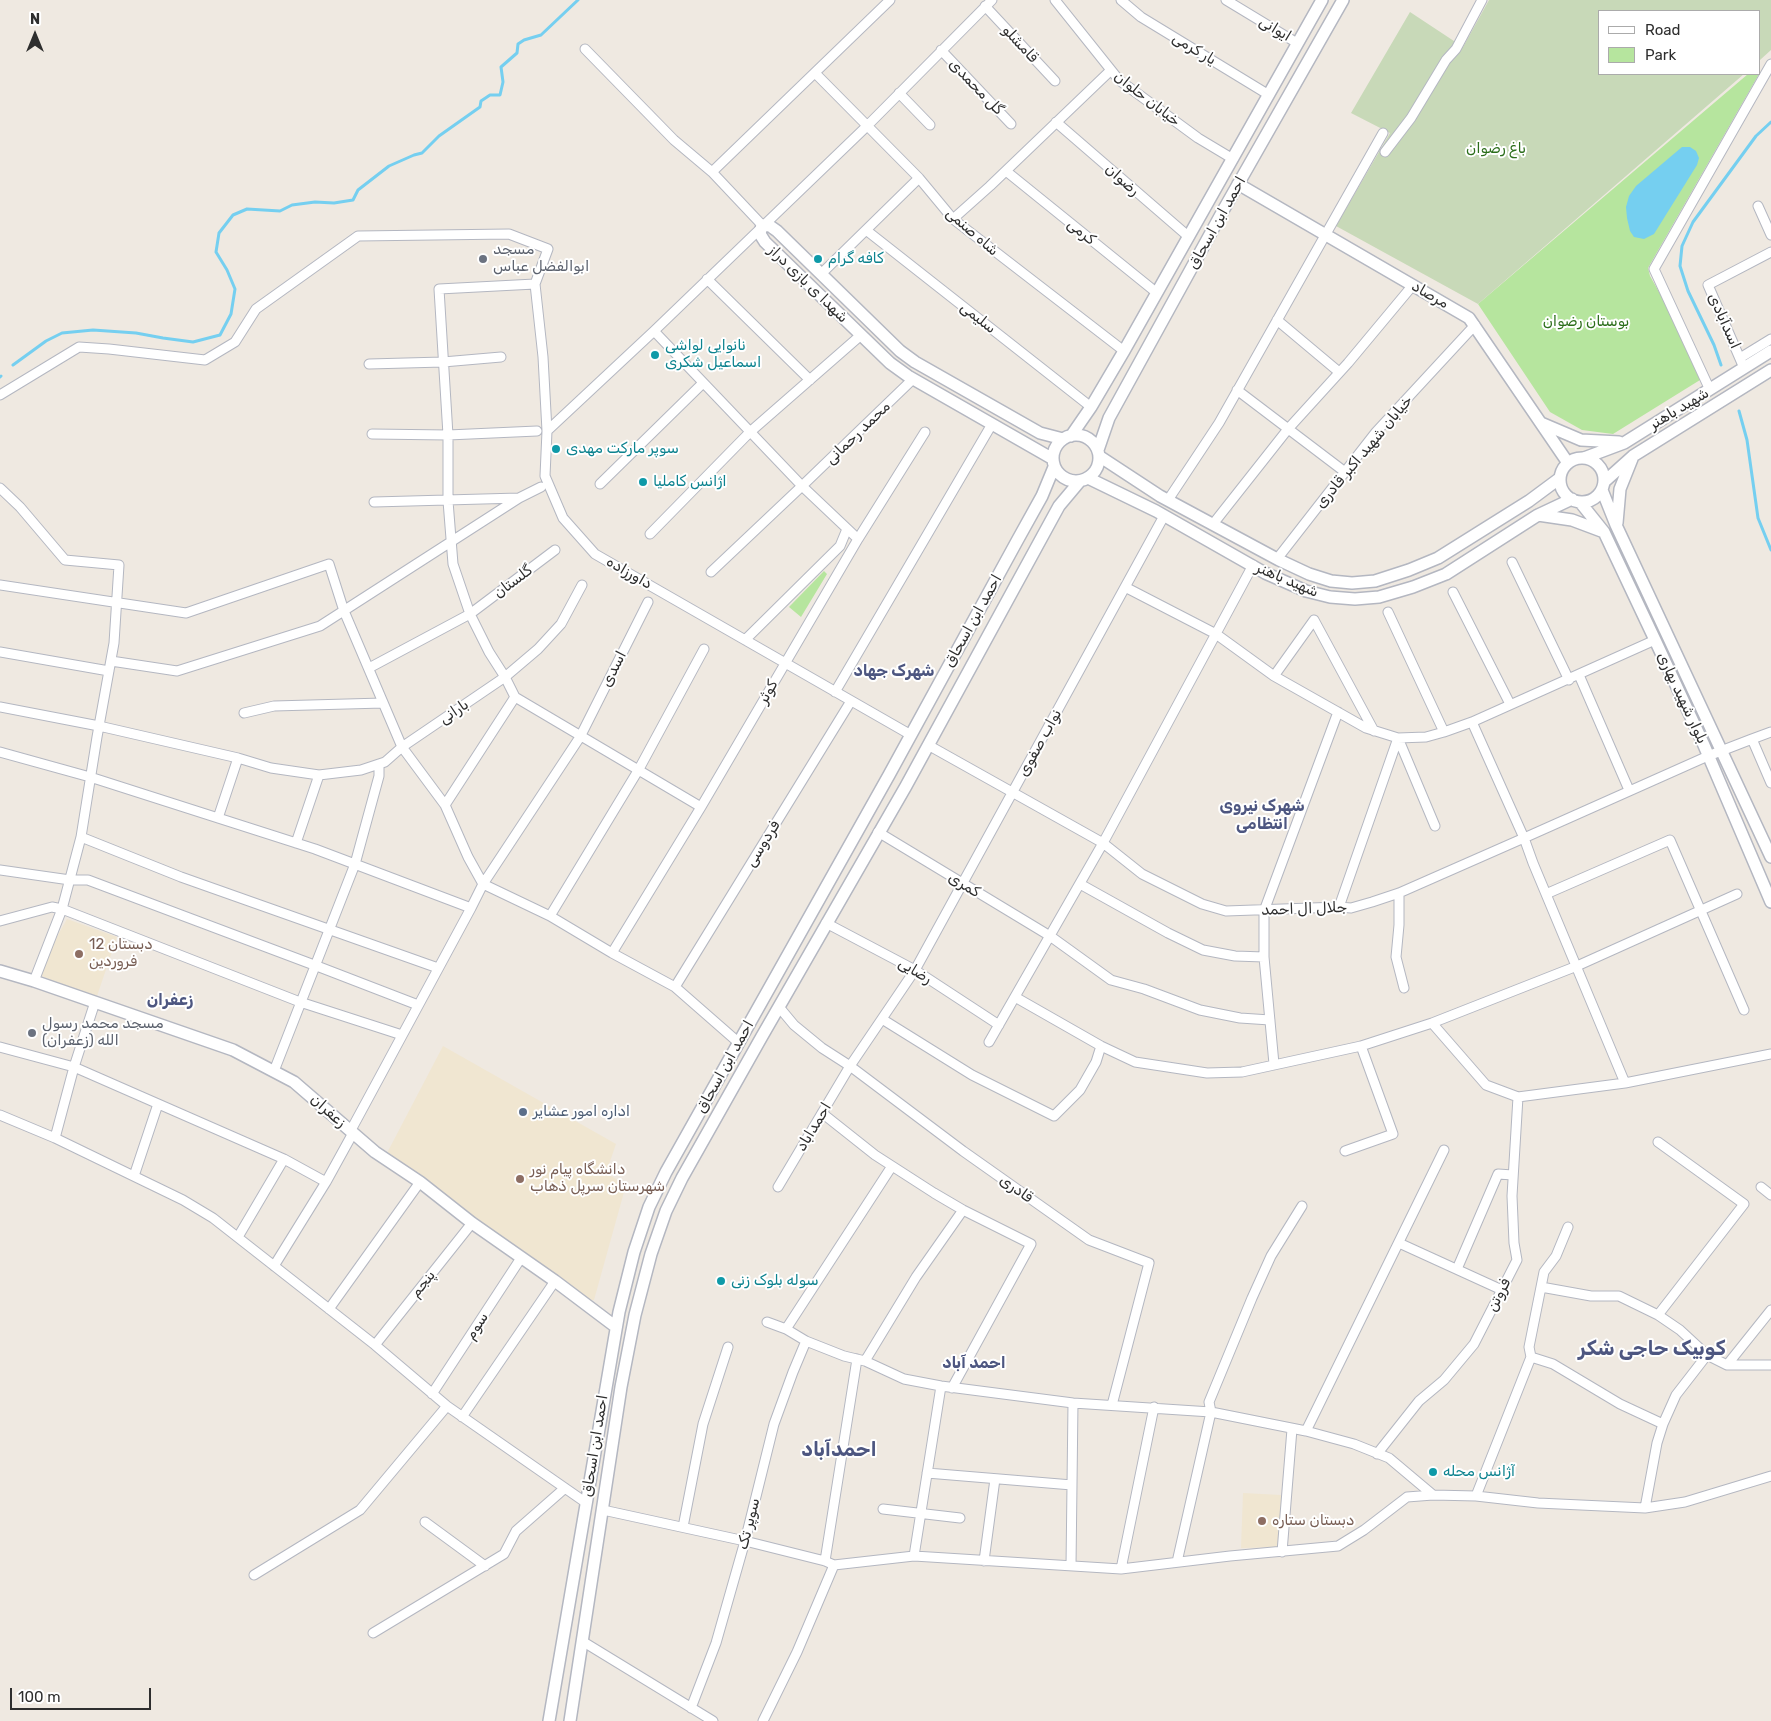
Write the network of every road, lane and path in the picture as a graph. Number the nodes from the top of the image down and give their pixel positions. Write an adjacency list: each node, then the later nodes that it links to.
1 (890, 0): 14 (street)
2 (1055, 0): 13 (street, خیابان حلوان)
3 (1121, 0): 17 (street, یار کرمی)
4 (1226, 0): 9 (street, ایوانی)
5 (1342, 0): 28 (main road, احمد ابن اسحاق)
6 (1482, 0): 23 (street)
7 (1320, 1): 9 (main road, احمد ابن اسحاق)
8 (988, 3): 11 (street); 15 (street, قامشلو)
9 (1297, 43): 17 (main road, احمد ابن اسحاق)
10 (585, 49): 26 (street)
11 (941, 50): 16 (street); 19 (street, گل محمدی)
12 (1771, 64): 59 (street)
13 (1110, 70): 18 (street); 24 (street, خیابان حلوان)
14 (815, 73): 21 (street, شاه صنمی); 26 (street)
15 (1055, 81)
16 (899, 93): 20 (street); 21 (street)
17 (1269, 95): 24 (main road, احمد ابن اسحاق)
18 (1056, 122): 25 (street); 35 (street, رضوان)
19 (1011, 124)
20 (930, 125)
21 (866, 126): 27 (street, شاه صنمی); 31 (street)
22 (1383, 133): 33 (street)
23 (1385, 152)
24 (1233, 159): 35 (main road, احمد ابن اسحاق)
25 (1006, 171): 30 (street); 41 (street, کرمی)
26 (712, 172): 31 (street)
27 (919, 178): 30 (street, شاه صنمی); 32 (street)
28 (1238, 184): 33 (main road, مرصاد); 73 (main road, احمد ابن اسحاق)
29 (1758, 206): 34 (street)
30 (953, 219): 47 (street, شاه صنمی)
31 (762, 225): 37 (main road, شهدا ی بازی دراز); 38 (street); 45 (main road, شهدا ی بازی دراز)
32 (866, 230): 37 (street); 61 (street, سلیمی)
33 (1326, 233): 40 (main road, مرصاد); 42 (street)
34 (1771, 235)
35 (1189, 237): 41 (main road, احمد ابن اسحاق)
36 (1771, 252): 51 (street, اسدآبادی)
37 (822, 274): 71 (main road, شهدا ی بازی دراز)
38 (707, 279): 44 (street); 56 (street)
39 (535, 284): 50 (street); 60 (street); 66 (street, داورزاده)
40 (1413, 285): 43 (main road, مرصاد); 54 (street)
41 (1157, 293): 47 (main road, احمد ابن اسحاق)
42 (1277, 320): 54 (street); 58 (street)
43 (1475, 326): 62 (main road, مرصاد); 78 (street, خیابان شهید اکبر قادری)
44 (654, 331): 57 (street); 66 (street)
45 (862, 336): 55 (main road, شهدا ی بازی دراز); 56 (street)
46 (1771, 339): 51 (street)
47 (1124, 351): 61 (main road, احمد ابن اسحاق)
48 (1771, 351): 51 (main road, شهید باهنر)
49 (501, 357): 50 (street)
50 (442, 362): 52 (street); 70 (street)
51 (1742, 363): 59 (main road, شهید باهنر)
52 (368, 364)
53 (1771, 370): 74 (main road, شهید باهنر)
54 (1339, 372): 64 (street)
55 (913, 379): 63 (main road, شهدا ی بازی دراز); 82 (street, محمد رحمانی)
56 (810, 380): 67 (street)
57 (703, 383): 67 (street); 81 (street)
58 (1238, 390): 64 (street); 87 (street)
59 (1710, 390): 72 (main road, شهید باهنر)
60 (0, 395)
61 (1091, 407): 71 (main road, احمد ابن اسحاق)
62 (1541, 423): 72 (main road); 77 (main road, مرصاد)
63 (992, 424): 76 (main road, شهدا ی بازی دراز); 128 (street)
64 (1288, 429): 78 (street); 93 (street)
65 (537, 431): 70 (street)
66 (547, 431): 117 (street, داورزاده)
67 (750, 432): 82 (street); 97 (street)
68 (925, 432): 98 (street, کوثر)
69 (372, 434): 70 (street)
70 (448, 434): 89 (street)
71 (1067, 437): 73 (main road); 76 (main road)
72 (1624, 442): 75 (main road, شهید باهنر)
73 (1098, 453): 80 (main road); 87 (main road, شهید باهنر)
74 (1633, 456): 83 (main road, شهید باهنر); 94 (main road)
75 (1584, 458): 77 (main road); 83 (main road)
76 (1053, 463): 80 (main road); 141 (main road, احمد ابن اسحاق)
77 (1568, 463): 79 (main road)
78 (1345, 472): 102 (street, خیابان شهید اکبر قادری)
79 (1560, 478): 88 (main road); 102 (main road, شهید باهنر)
80 (1084, 480): 92 (main road, شهید باهنر); 145 (main road, احمد ابن اسحاق)
81 (600, 484)
82 (802, 486): 95 (street); 105 (street, محمد رحمانی)
83 (1603, 486): 88 (main road); 94 (main road, بلوار شهید بهاری)
84 (541, 487): 86 (street)
85 (0, 488): 111 (street)
86 (519, 498): 89 (street); 99 (street)
87 (1168, 500): 93 (main road, شهید باهنر)
88 (1576, 500): 91 (main road, شهید باهنر); 96 (main road, بلوار شهید بهاری)
89 (448, 501): 90 (street); 99 (street)
90 (374, 502)
91 (1538, 515): 96 (main road); 106 (main road, شهید باهنر)
92 (1164, 516): 104 (main road, شهید باهنر); 109 (street, نواب صفوی)
93 (1213, 524): 100 (main road, شهید باهنر)
94 (1616, 525): 147 (main road, بلوار شهید بهاری)
95 (847, 528): 98 (street); 117 (street)
96 (1604, 532): 118 (main road, بلوار شهید بهاری)
97 (650, 534)
98 (858, 539): 121 (street, کوثر)
99 (451, 541): 113 (street); 115 (street)
100 (1255, 547): 102 (main road, شهید باهنر); 104 (main road)
101 (555, 550): 115 (street, گلستان)
102 (1278, 560): 106 (main road)
103 (1512, 562): 127 (street)
104 (1249, 563): 106 (main road, شهید باهنر); 116 (street)
105 (711, 572)
106 (1272, 575)
107 (0, 585): 111 (street)
108 (582, 585): 126 (street, بارانی)
109 (1125, 587): 116 (street); 157 (street, نواب صفوی)
110 (1453, 592): 132 (street)
111 (117, 602): 113 (street); 122 (street)
112 (648, 602): 142 (street, اسدی)
113 (344, 611): 122 (street); 123 (street)
114 (1388, 612): 139 (street)
115 (470, 614): 123 (street, گلستان); 126 (street)
116 (1216, 634): 125 (street); 166 (street)
117 (745, 640): 121 (street, داورزاده)
118 (1655, 640): 124 (street); 149 (main road, بلوار شهید بهاری)
119 (704, 650): 152 (street)
120 (0, 652): 122 (street)
121 (785, 663): 128 (street, داورزاده); 159 (street, کوثر)
122 (110, 666): 137 (street)
123 (369, 668): 131 (street)
124 (1579, 674): 127 (street); 156 (street)
125 (1274, 676): 134 (street); 138 (street)
126 (506, 677): 129 (street); 146 (street, بارانی)
127 (1568, 680): 132 (street)
128 (835, 692): 130 (street, داورزاده)
129 (515, 697): 142 (street); 158 (street)
130 (851, 701): 141 (street, داورزاده); 196 (street, فردوسی)
131 (384, 703): 135 (street); 146 (street)
132 (1510, 704): 136 (street)
133 (0, 707): 137 (street)
134 (1338, 712): 138 (street); 182 (street)
135 (244, 713)
136 (1472, 722): 139 (street); 164 (street)
137 (99, 726): 150 (street); 154 (street)
138 (1374, 731): 143 (street)
139 (1444, 732): 143 (street)
140 (1771, 732): 144 (street, جلال ال احمد)
141 (911, 735): 198 (main road, احمد ابن اسحاق)
142 (580, 737): 152 (street); 171 (street, اسدی)
143 (1398, 738): 161 (street); 178 (street)
144 (1752, 739): 147 (street, جلال ال احمد); 155 (street)
145 (928, 745): 157 (street, جلال ال احمد); 162 (main road, احمد ابن اسحاق)
146 (402, 747): 151 (street, بارانی); 158 (street)
147 (1723, 751): 149 (street, جلال ال احمد); 167 (main road, بلوار شهید بهاری)
148 (0, 752): 154 (street)
149 (1708, 756): 156 (street, جلال ال احمد); 177 (main road, بلوار شهید بهاری)
150 (238, 758): 153 (street); 160 (street)
151 (379, 764): 153 (street); 168 (street)
152 (639, 770): 159 (street); 183 (street)
153 (319, 775): 165 (street)
154 (90, 777): 160 (street); 163 (street)
155 (1771, 783)
156 (1629, 790): 164 (street, جلال ال احمد)
157 (1013, 792): 166 (street, جلال ال احمد); 172 (street, نواب صفوی)
158 (445, 805): 171 (street)
159 (701, 807): 188 (street, کوثر)
160 (218, 818): 165 (street)
161 (1435, 826)
162 (878, 832): 172 (street, کمری); 185 (main road, احمد ابن اسحاق)
163 (81, 837): 170 (street); 186 (street)
164 (1524, 838): 174 (street, جلال ال احمد); 175 (street)
165 (296, 843): 168 (street)
166 (1103, 843): 173 (street); 182 (street, جلال ال احمد)
167 (1771, 857)
168 (354, 864): 179 (street); 186 (street)
169 (0, 870): 170 (street)
170 (70, 880): 180 (street); 190 (street)
171 (483, 884): 179 (street, اسدی); 183 (street)
172 (962, 884): 187 (street, کمری); 193 (street, نواب صفوی)
173 (1080, 884): 187 (street); 189 (street)
174 (1399, 893): 178 (street, جلال ال احمد); 197 (street)
175 (1546, 894): 181 (street); 191 (street)
176 (1737, 894): 181 (street)
177 (1771, 902)
178 (1339, 907): 182 (street, جلال ال احمد)
179 (472, 908): 192 (street, اسدی)
180 (62, 909): 184 (street); 195 (street); 201 (street)
181 (1702, 910): 191 (street); 204 (street)
182 (1264, 911): 189 (street)
183 (550, 916): 188 (street)
184 (0, 921)
185 (826, 923): 193 (street, رضایی); 203 (main road, احمد ابن اسحاق)
186 (329, 929): 190 (street); 192 (street)
187 (1050, 936): 199 (street); 206 (street, کمری)
188 (612, 953): 196 (street)
189 (1264, 957): 206 (street)
190 (314, 965): 201 (street); 202 (street)
191 (1577, 966): 207 (street); 222 (street)
192 (438, 968): 202 (street, اسدی)
193 (915, 970): 205 (street, نواب صفوی); 208 (street, رضایی)
194 (0, 972): 195 (main road, زعفران)
195 (34, 981): 200 (main road, زعفران)
196 (675, 987): 213 (street)
197 (1404, 988)
198 (765, 996): 203 (main road); 209 (main road, احمد ابن اسحاق)
199 (1015, 998): 208 (street); 214 (street)
200 (94, 1002): 220 (street); 221 (main road, زعفران)
201 (300, 1002): 210 (street); 221 (street)
202 (418, 1005): 210 (street, اسدی)
203 (779, 1006): 211 (main road, احمد ابن اسحاق); 219 (street, قادری)
204 (1744, 1010)
205 (882, 1019): 214 (street); 219 (street, احمداباد)
206 (1270, 1020): 218 (street)
207 (1432, 1024): 215 (street); 223 (street)
208 (999, 1025): 212 (street)
209 (746, 1030): 211 (main road); 213 (main road, احمد ابن اسحاق)
210 (402, 1035): 227 (street, اسدی)
211 (761, 1038): 290 (main road, احمد ابن اسحاق)
212 (989, 1042)
213 (739, 1043): 257 (main road, احمد ابن اسحاق)
214 (1102, 1046): 218 (street)
215 (1361, 1046): 218 (street); 231 (street)
216 (0, 1047): 220 (street)
217 (1771, 1054): 222 (street)
218 (1274, 1064)
219 (850, 1066): 225 (street, احمداباد); 271 (street, قادری)
220 (74, 1067): 224 (street); 228 (street)
221 (274, 1071): 227 (main road, زعفران)
222 (1625, 1083): 223 (street)
223 (1518, 1097): 234 (street, فروتن)
224 (158, 1104): 232 (street); 235 (street)
225 (822, 1113): 233 (street); 238 (street, احمداباد)
226 (0, 1115): 228 (street)
227 (352, 1132): 236 (street, اسدی); 237 (main road, زعفران)
228 (55, 1138): 235 (street)
229 (1658, 1142): 255 (street)
230 (1444, 1150): 246 (street)
231 (1345, 1151)
232 (284, 1159): 236 (street); 245 (street)
233 (892, 1166): 242 (street); 258 (street)
234 (1513, 1175): 249 (street); 252 (street, فروتن)
235 (134, 1176): 245 (street)
236 (326, 1182): 248 (street, اسدی)
237 (420, 1182): 243 (main road, زعفران); 253 (street)
238 (778, 1187)
239 (1761, 1187): 240 (street)
240 (1771, 1195)
241 (1302, 1206): 274 (street)
242 (963, 1210): 264 (street); 268 (street)
243 (472, 1223): 247 (main road, زعفران); 260 (street, پنجم)
244 (1568, 1227): 251 (street)
245 (238, 1237): 248 (street)
246 (1398, 1243): 249 (street); 278 (street)
247 (521, 1258): 250 (main road, زعفران); 269 (street, سوم)
248 (274, 1266): 253 (street)
249 (1456, 1269): 252 (street)
250 (555, 1281): 257 (main road, زعفران); 275 (street)
251 (1541, 1287): 255 (street); 263 (street)
252 (1502, 1290): 279 (street, فروتن)
253 (329, 1309): 260 (street)
254 (1771, 1310): 265 (street)
255 (1658, 1314): 262 (street)
256 (767, 1322): 258 (street)
257 (616, 1327): 287 (main road, احمد ابن اسحاق)
258 (786, 1329): 259 (street)
259 (806, 1341): 264 (street); 295 (street, سوپر تک)
260 (375, 1345): 269 (street)
261 (728, 1348): 294 (street)
262 (1707, 1355): 265 (street); 276 (street)
263 (1531, 1357): 276 (street); 286 (street)
264 (861, 1360): 267 (street); 300 (street)
265 (1727, 1365): 266 (street)
266 (1771, 1365)
267 (941, 1386): 268 (street); 280 (street)
268 (952, 1388): 270 (street)
269 (432, 1394): 272 (street)
270 (1073, 1403): 271 (street); 283 (street)
271 (1112, 1405): 273 (street)
272 (447, 1406): 275 (street); 304 (street)
273 (1154, 1408): 274 (street); 303 (street)
274 (1211, 1412): 277 (street); 299 (street)
275 (462, 1417): 284 (street)
276 (1663, 1424): 289 (street)
277 (1292, 1429): 278 (street); 296 (street)
278 (1306, 1431): 279 (street)
279 (1377, 1454): 285 (street)
280 (927, 1473): 282 (street); 291 (street)
281 (1771, 1476): 289 (street)
282 (995, 1479): 283 (street); 298 (street)
283 (1072, 1485): 302 (street)
284 (564, 1488): 287 (street); 301 (street)
285 (1433, 1495): 286 (street); 296 (street)
286 (1476, 1496): 289 (street)
287 (585, 1502): 308 (main road, احمد ابن اسحاق)
288 (883, 1508): 291 (street)
289 (1645, 1508)
290 (603, 1510): 294 (street); 306 (main road, احمد ابن اسحاق)
291 (921, 1513): 292 (street); 297 (street)
292 (960, 1518)
293 (425, 1522): 301 (street)
294 (683, 1528): 295 (street)
295 (745, 1541): 300 (street); 307 (street, سوپر تک)
296 (1282, 1552): 299 (street)
297 (914, 1556): 298 (street); 300 (street)
298 (984, 1560): 302 (street)
299 (1177, 1562): 303 (street)
300 (829, 1563): 311 (street)
301 (485, 1566): 305 (street)
302 (1072, 1566): 303 (street)
303 (1121, 1568)
304 (254, 1575)
305 (373, 1633)
306 (582, 1641): 307 (street); 309 (main road, احمد ابن اسحاق)
307 (691, 1708): 310 (street)
308 (549, 1721)
309 (570, 1721)
310 (713, 1721)
311 (763, 1721)

